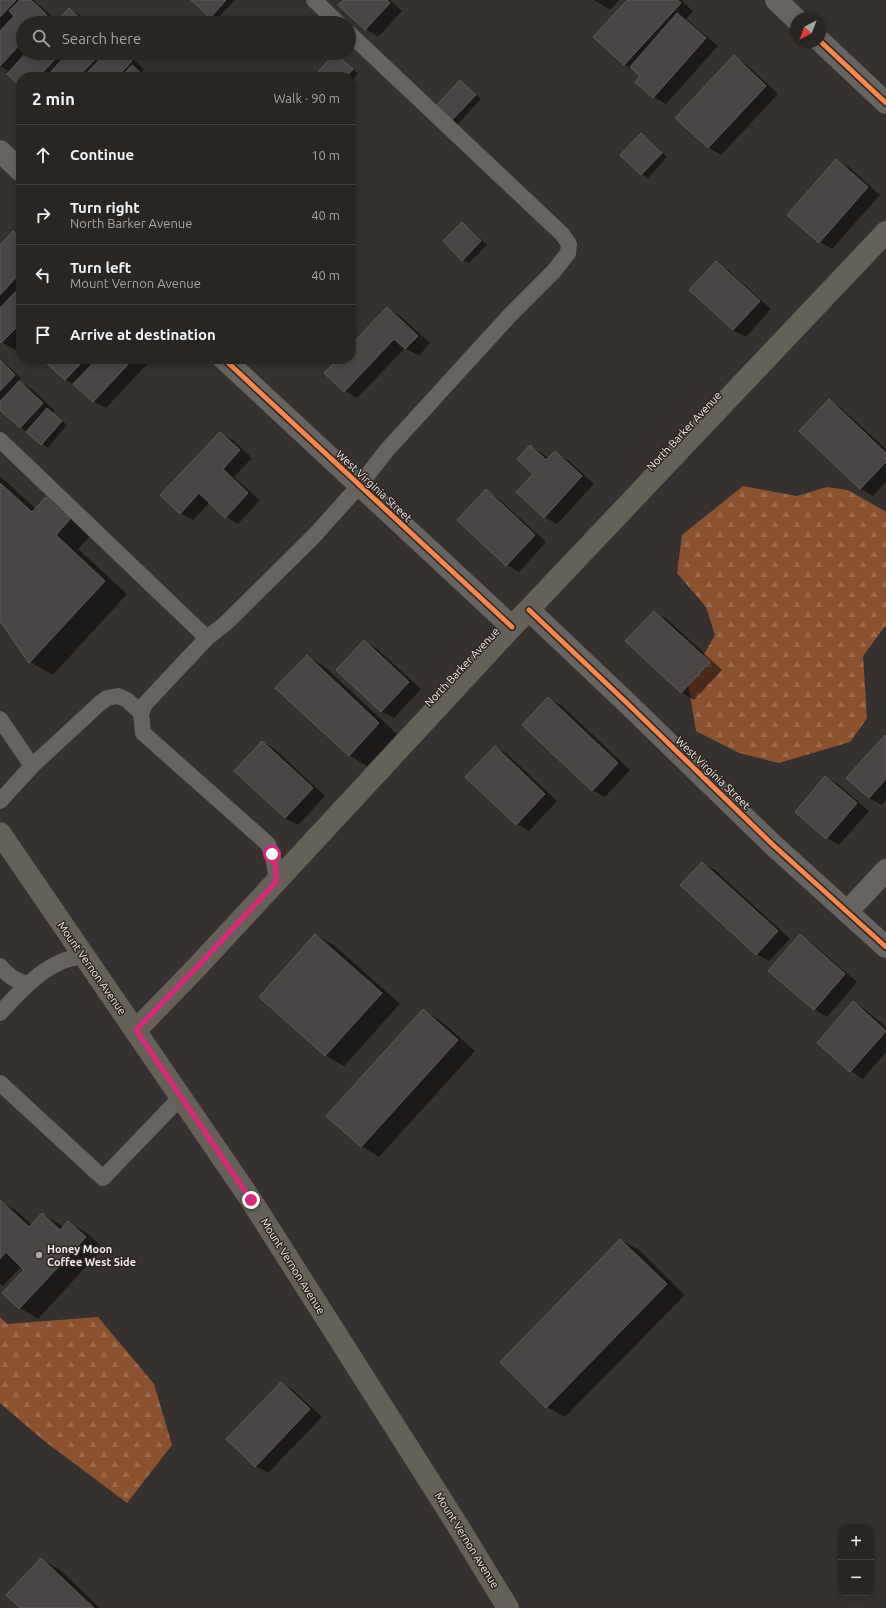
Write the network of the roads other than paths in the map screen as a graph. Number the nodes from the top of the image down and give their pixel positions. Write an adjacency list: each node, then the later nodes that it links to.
1 (314, 0): 4 (lane)
2 (776, 0): 3 (street)
3 (790, 13)
4 (331, 16)
5 (356, 40): 11 (lane)
6 (826, 47): 7 (street)
7 (886, 103)
8 (886, 232): 12 (main road, North Barker Avenue)
9 (229, 364): 11 (street, West Virginia Street)
10 (0, 440): 14 (lane)
11 (359, 486): 13 (street, West Virginia Street); 14 (lane)
12 (529, 610): 13 (main road, North Barker Avenue); 22 (street, West Virginia Street)
13 (512, 627): 21 (main road, North Barker Avenue)
14 (207, 638): 15 (lane)
15 (141, 712): 17 (lane); 21 (lane)
16 (0, 719): 17 (lane)
17 (32, 766): 18 (lane)
18 (0, 801)
19 (0, 833): 24 (main road, Mount Vernon Avenue)
20 (886, 870): 22 (street)
21 (276, 882): 28 (main road, North Barker Avenue)
22 (848, 912): 23 (street, West Virginia Street)
23 (886, 947)
24 (85, 957): 26 (lane); 28 (main road, Mount Vernon Avenue)
25 (0, 966): 26 (lane)
26 (26, 984): 27 (lane)
27 (0, 1014)
28 (136, 1030): 30 (main road, Mount Vernon Avenue)
29 (0, 1083): 30 (lane)
30 (181, 1096): 31 (main road, Mount Vernon Avenue)
31 (508, 1608)

